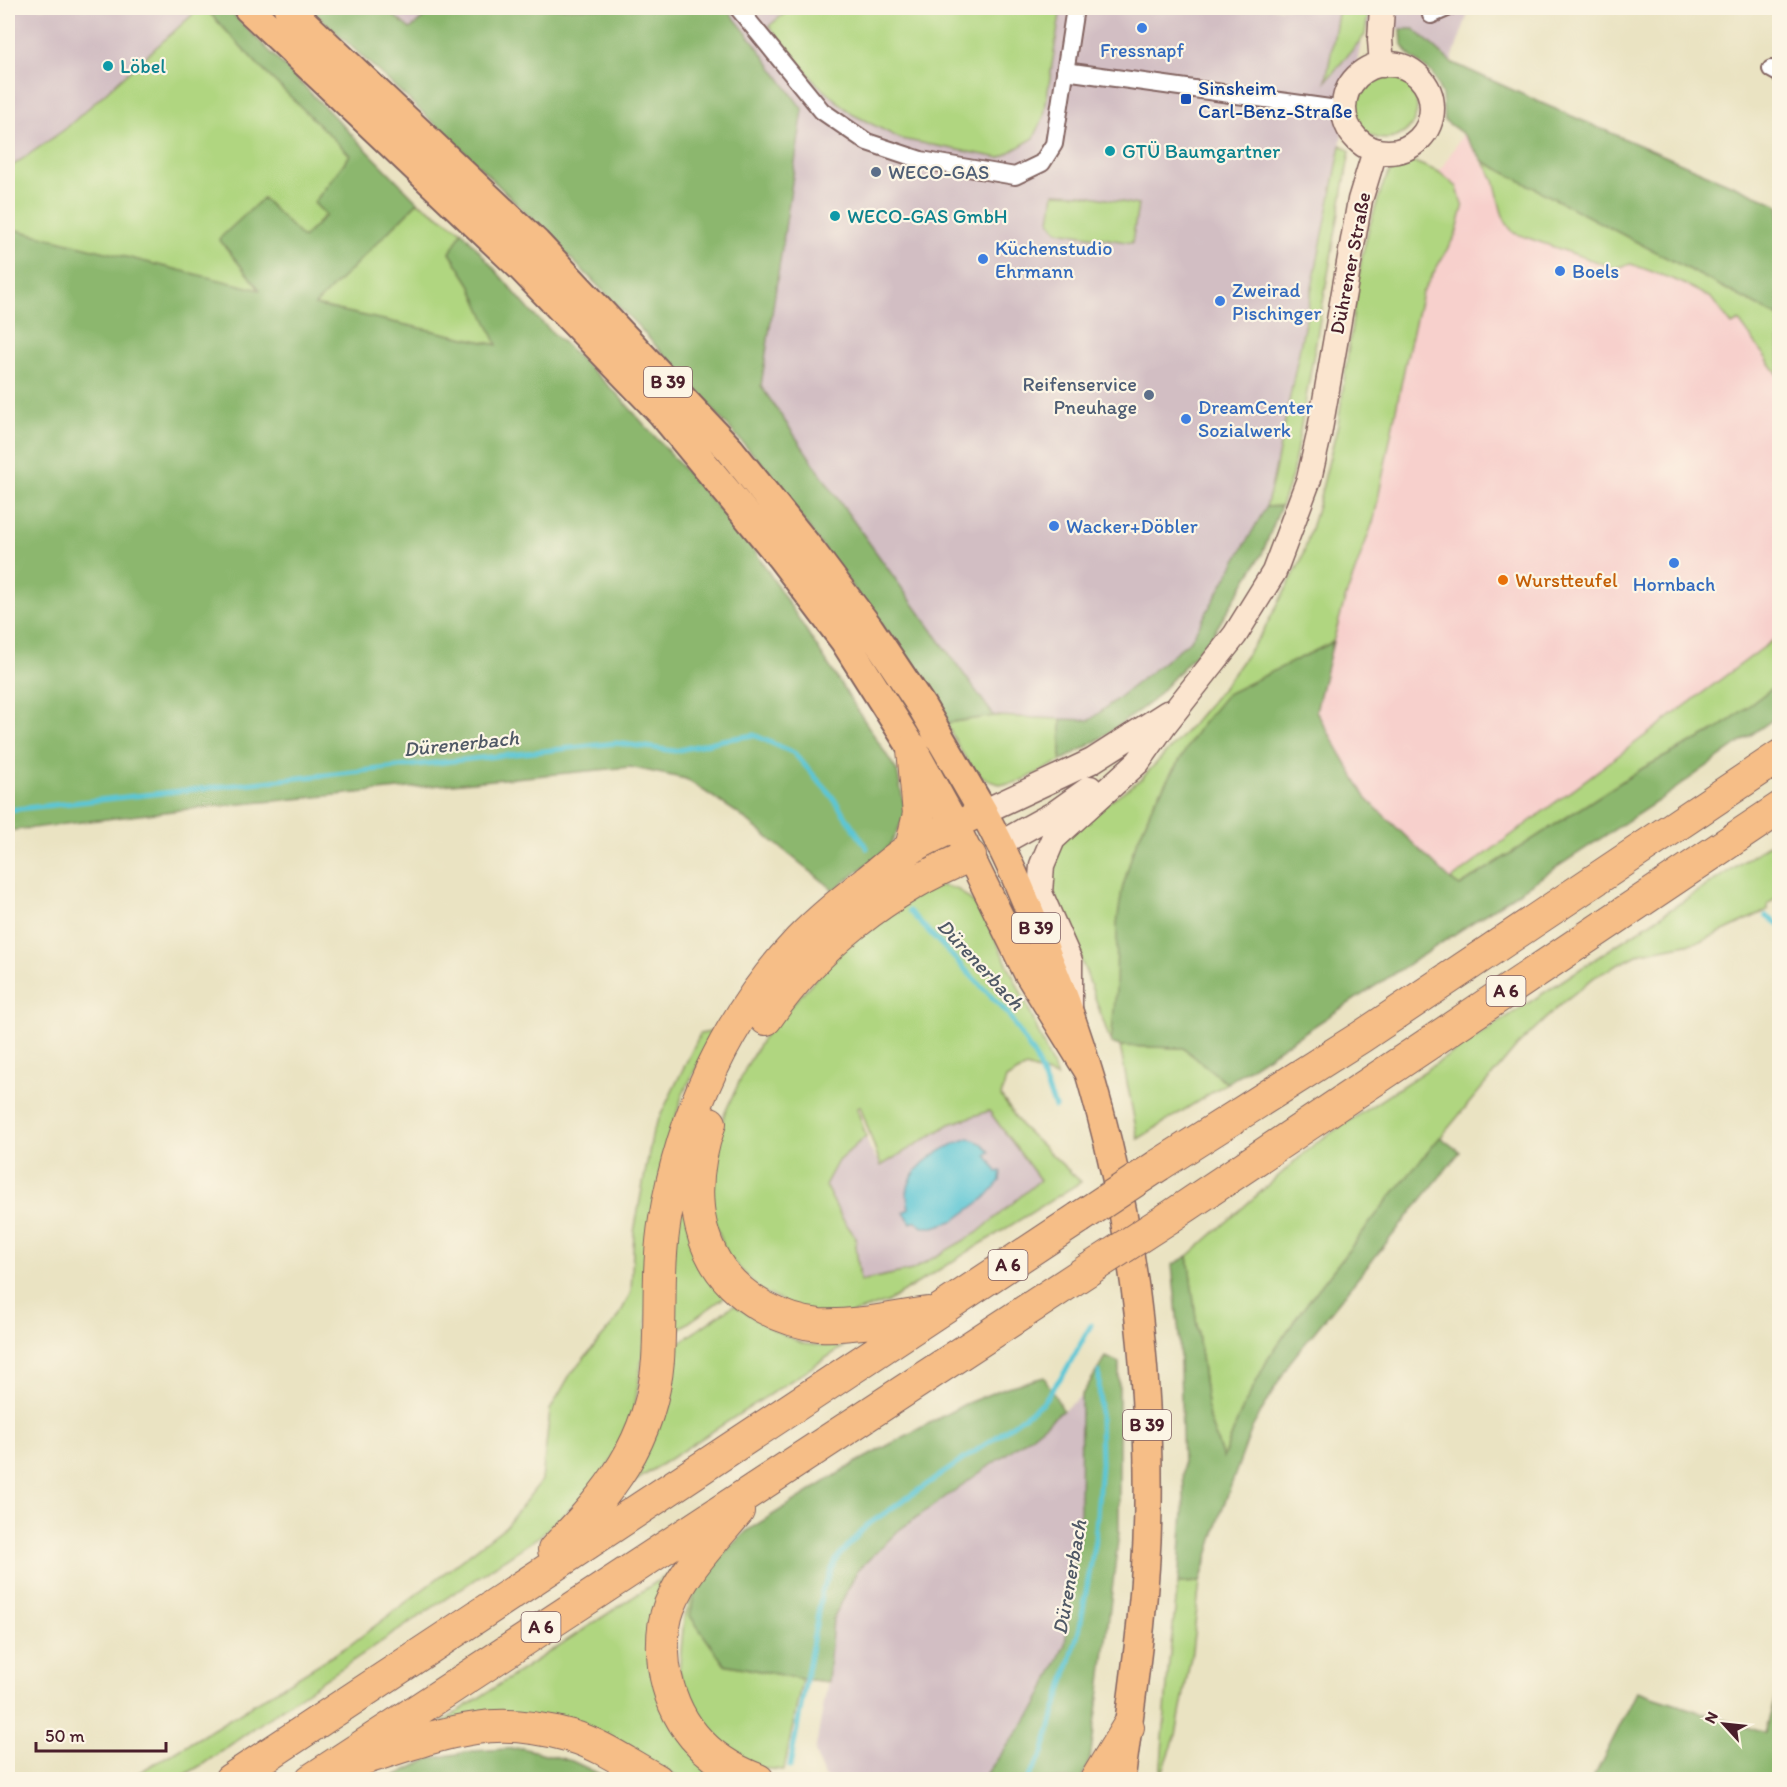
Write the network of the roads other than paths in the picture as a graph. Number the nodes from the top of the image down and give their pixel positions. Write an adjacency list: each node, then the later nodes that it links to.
1 (248, 8): 12 (highway, B 39)
2 (288, 8): 15 (highway, B 39)
3 (738, 8): 7 (street)
4 (1075, 8): 7 (street)
5 (1382, 8): 6 (main road)
6 (1382, 65): 8 (main road); 9 (main road)
7 (1065, 71): 8 (street)
8 (1344, 110): 9 (main road)
9 (1375, 151): 10 (main road, Dührener Straße)
10 (1182, 704): 11 (main road, Dührener Straße); 15 (main road)
11 (1164, 725): 17 (main road); 20 (main road)
12 (913, 749): 16 (highway, B 39); 18 (highway)
13 (1779, 756): 22 (highway, A 6, bridge)
14 (1779, 808): 23 (highway, A 6, bridge)
15 (983, 812): 16 (main road); 17 (main road, B 39)
16 (955, 825): 18 (highway); 19 (main road, B 39)
17 (1001, 843): 19 (main road); 20 (main road, B 39)
18 (911, 848): 24 (highway)
19 (970, 856): 21 (main road, B 39); 22 (highway)
20 (1070, 1013): 21 (main road, B 39)
21 (1088, 1071): 25 (main road, B 39)
22 (938, 1312): 24 (highway, A 6)
23 (760, 1485): 26 (highway, A 6); 29 (highway)
24 (514, 1592): 27 (highway, A 6)
25 (1128, 1727): 30 (highway); 31 (main road, B 39)
26 (317, 1775): 28 (highway)
27 (230, 1779)
28 (657, 1779)
29 (758, 1779)
30 (1096, 1779)
31 (1121, 1779)

